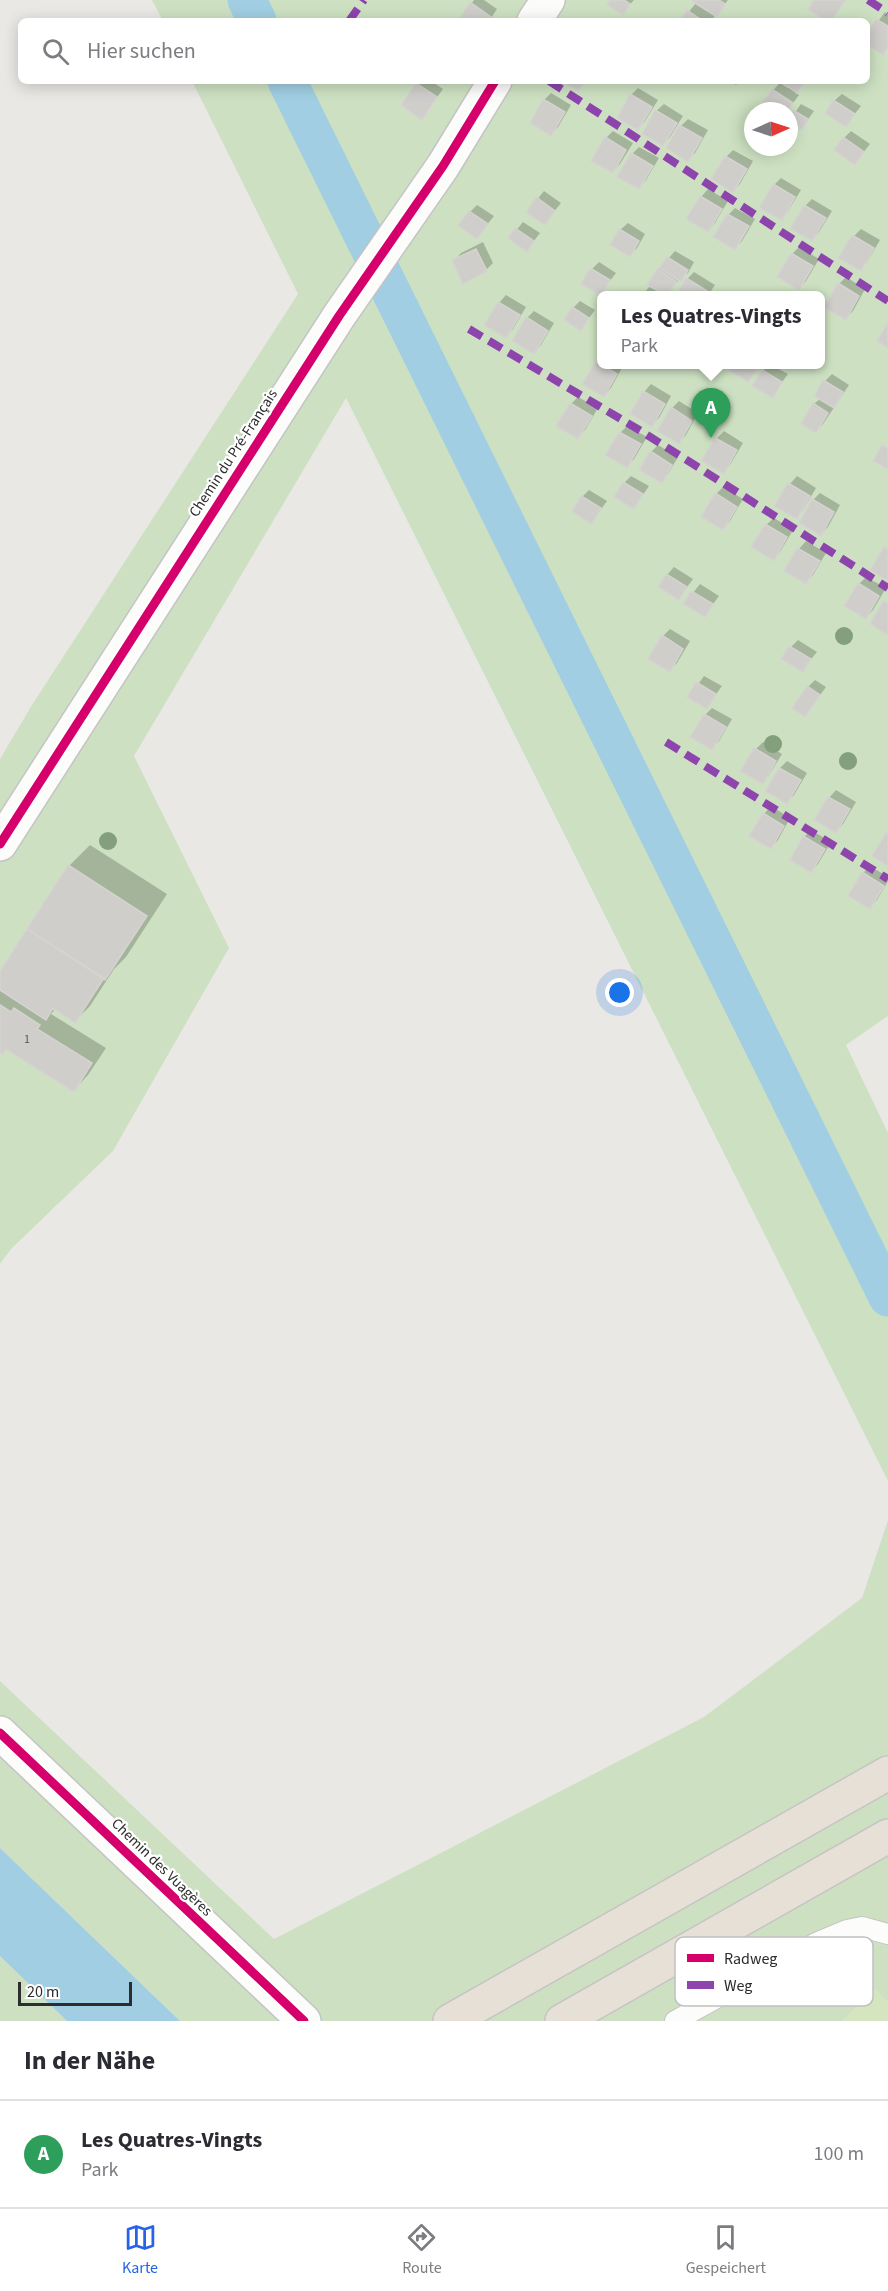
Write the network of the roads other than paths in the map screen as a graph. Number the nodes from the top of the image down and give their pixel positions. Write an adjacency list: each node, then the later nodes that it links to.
1 (548, 0): 2 (street)
2 (536, 18)
3 (493, 84): 4 (street, Chemin du Pré-Français)
4 (0, 844)
5 (0, 1733): 13 (street, Chemin des Vuagères)
6 (888, 1773): 14 (highway)
7 (888, 1836): 9 (highway)
8 (888, 1934): 10 (lane)
9 (710, 1937)
10 (829, 1937)
11 (675, 1957): 15 (highway)
12 (702, 2006): 16 (lane)
13 (304, 2021)
14 (450, 2021)
15 (562, 2021)
16 (675, 2021)

